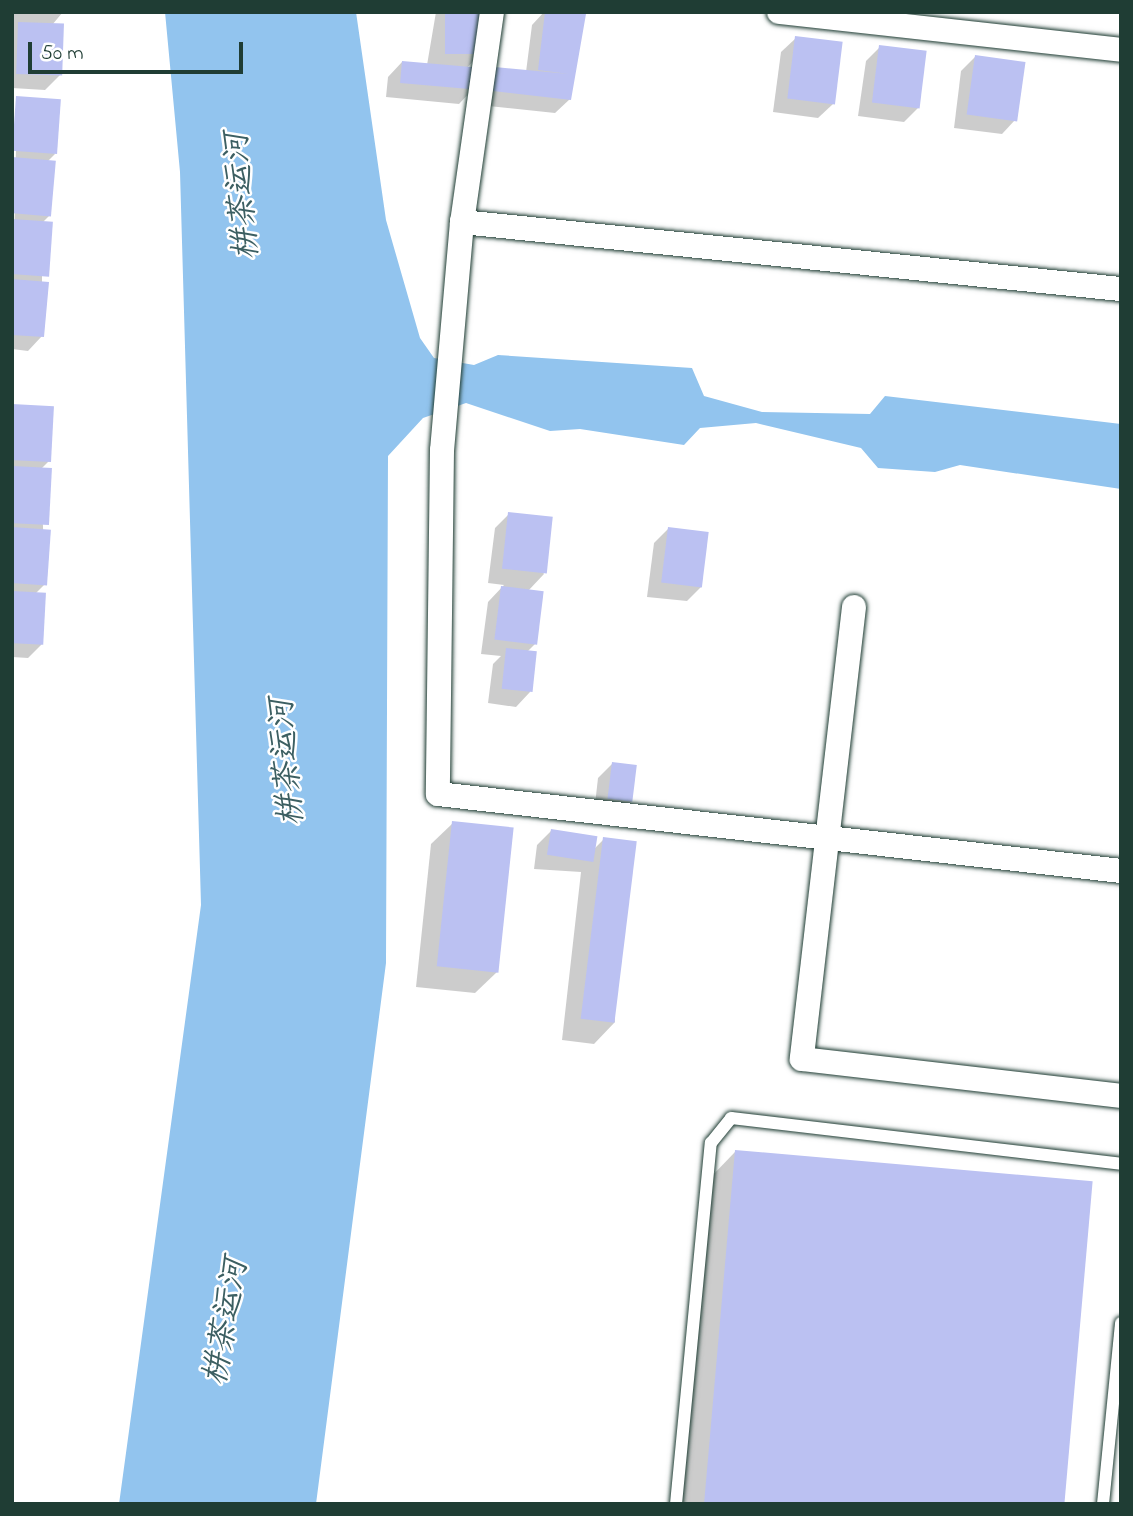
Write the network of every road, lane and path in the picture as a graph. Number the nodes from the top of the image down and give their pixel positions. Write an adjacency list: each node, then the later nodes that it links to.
1 (492, 12): 4 (street)
2 (779, 12): 3 (street)
3 (1121, 50)
4 (462, 222): 5 (street); 7 (street)
5 (1121, 289)
6 (854, 607): 7 (street)
7 (826, 838): 8 (street); 9 (street)
8 (1121, 871)
9 (1121, 1096)
10 (1121, 1164): 12 (lane)
11 (1121, 1323): 13 (lane)
12 (676, 1504)
13 (1104, 1504)

